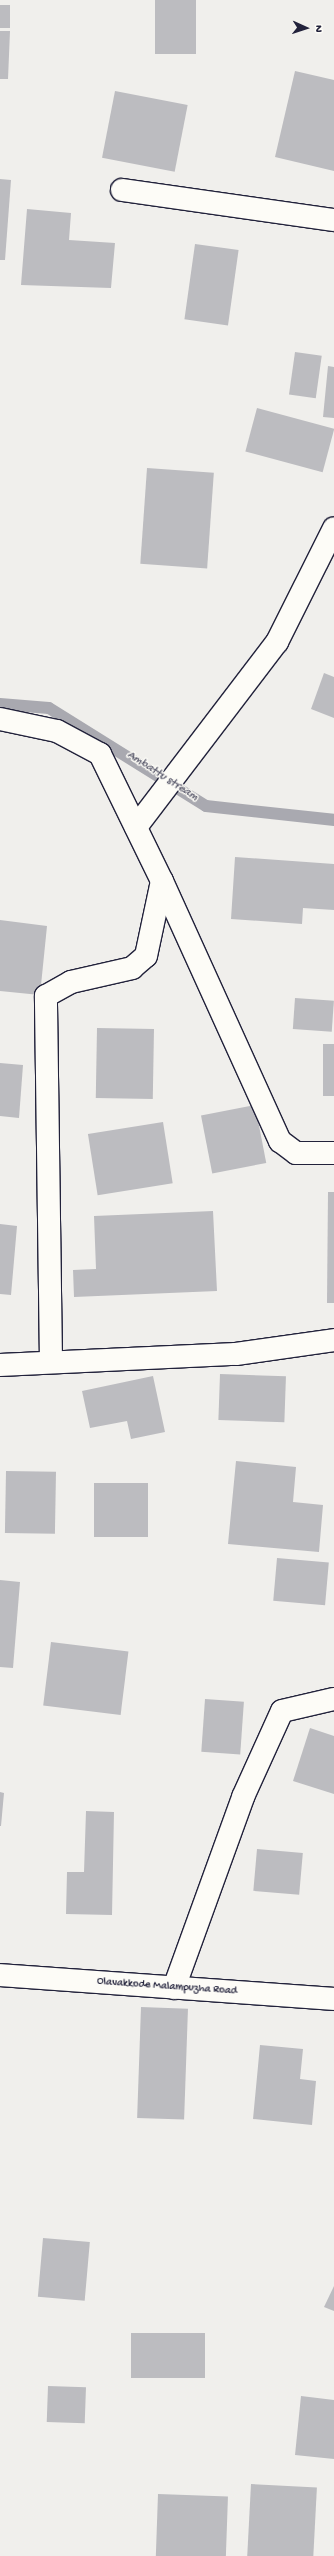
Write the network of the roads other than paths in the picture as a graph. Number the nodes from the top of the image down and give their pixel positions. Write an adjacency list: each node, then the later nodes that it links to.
1 (122, 190): 2 (street)
2 (334, 220)
3 (334, 528): 5 (street)
4 (0, 719): 5 (street)
5 (136, 827): 6 (street)
6 (162, 881): 7 (street); 9 (street)
7 (334, 1153)
8 (334, 1340): 9 (street)
9 (51, 1362): 10 (street)
10 (0, 1365)
11 (334, 1699): 13 (street)
12 (0, 1975): 13 (street, Olavakkode Malampuzha Road)
13 (174, 1988): 14 (street, Olavakkode Malampuzha Road)
14 (334, 1999)

